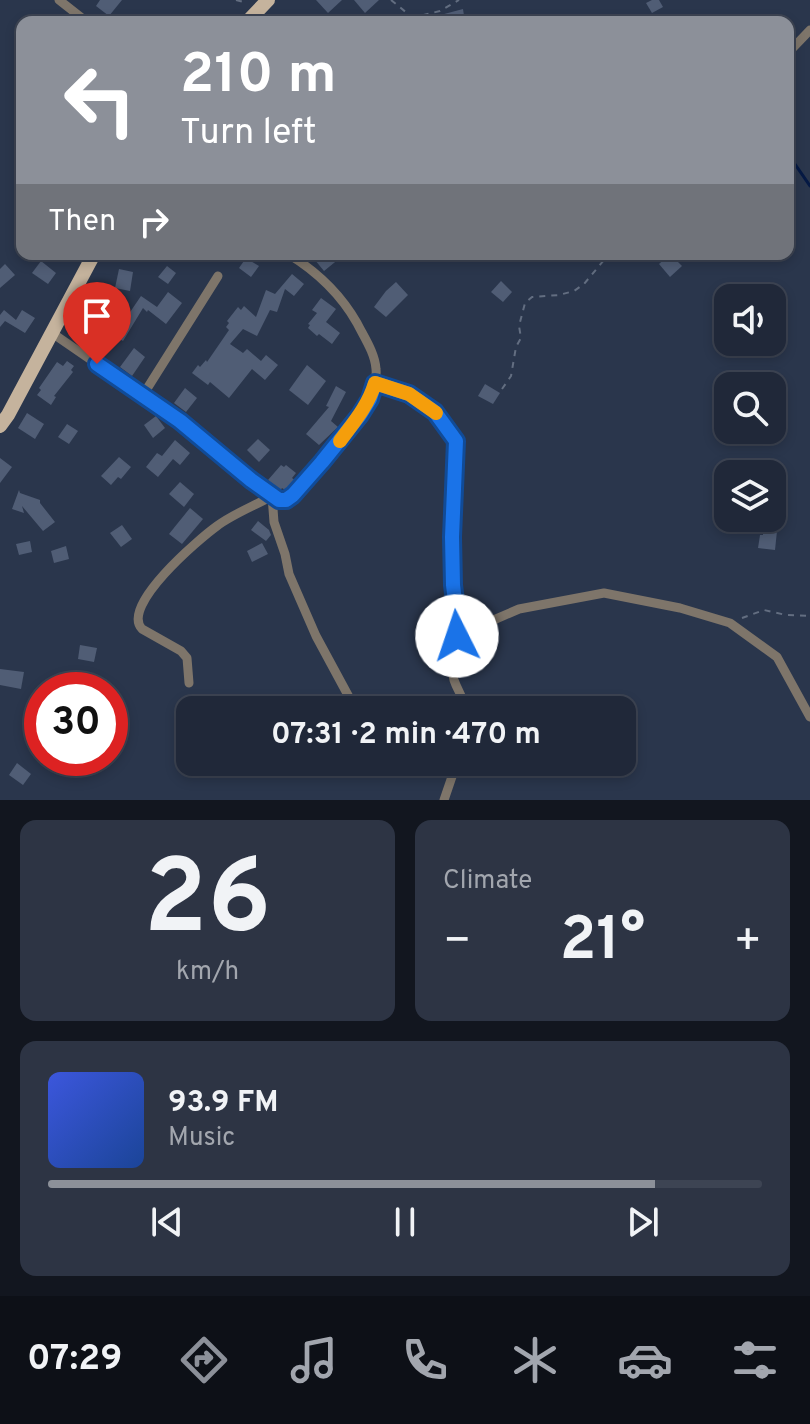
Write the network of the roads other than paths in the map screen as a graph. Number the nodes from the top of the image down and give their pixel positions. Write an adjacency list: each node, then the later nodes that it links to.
1 (59, 0): 3 (street)
2 (268, 0): 4 (main road)
3 (79, 16)
4 (253, 16)
5 (810, 30): 6 (street)
6 (794, 47)
7 (91, 260): 10 (main road)
8 (296, 260): 11 (street)
9 (218, 276): 12 (street)
10 (52, 333): 12 (street); 13 (main road)
11 (375, 383): 14 (street); 15 (street)
12 (143, 395): 14 (street)
13 (0, 426)
14 (272, 496): 16 (street); 17 (street)
15 (464, 617): 18 (street); 19 (street)
16 (189, 683)
17 (348, 696)
18 (462, 696)
19 (810, 717)
20 (452, 776): 21 (street)
21 (444, 800)

